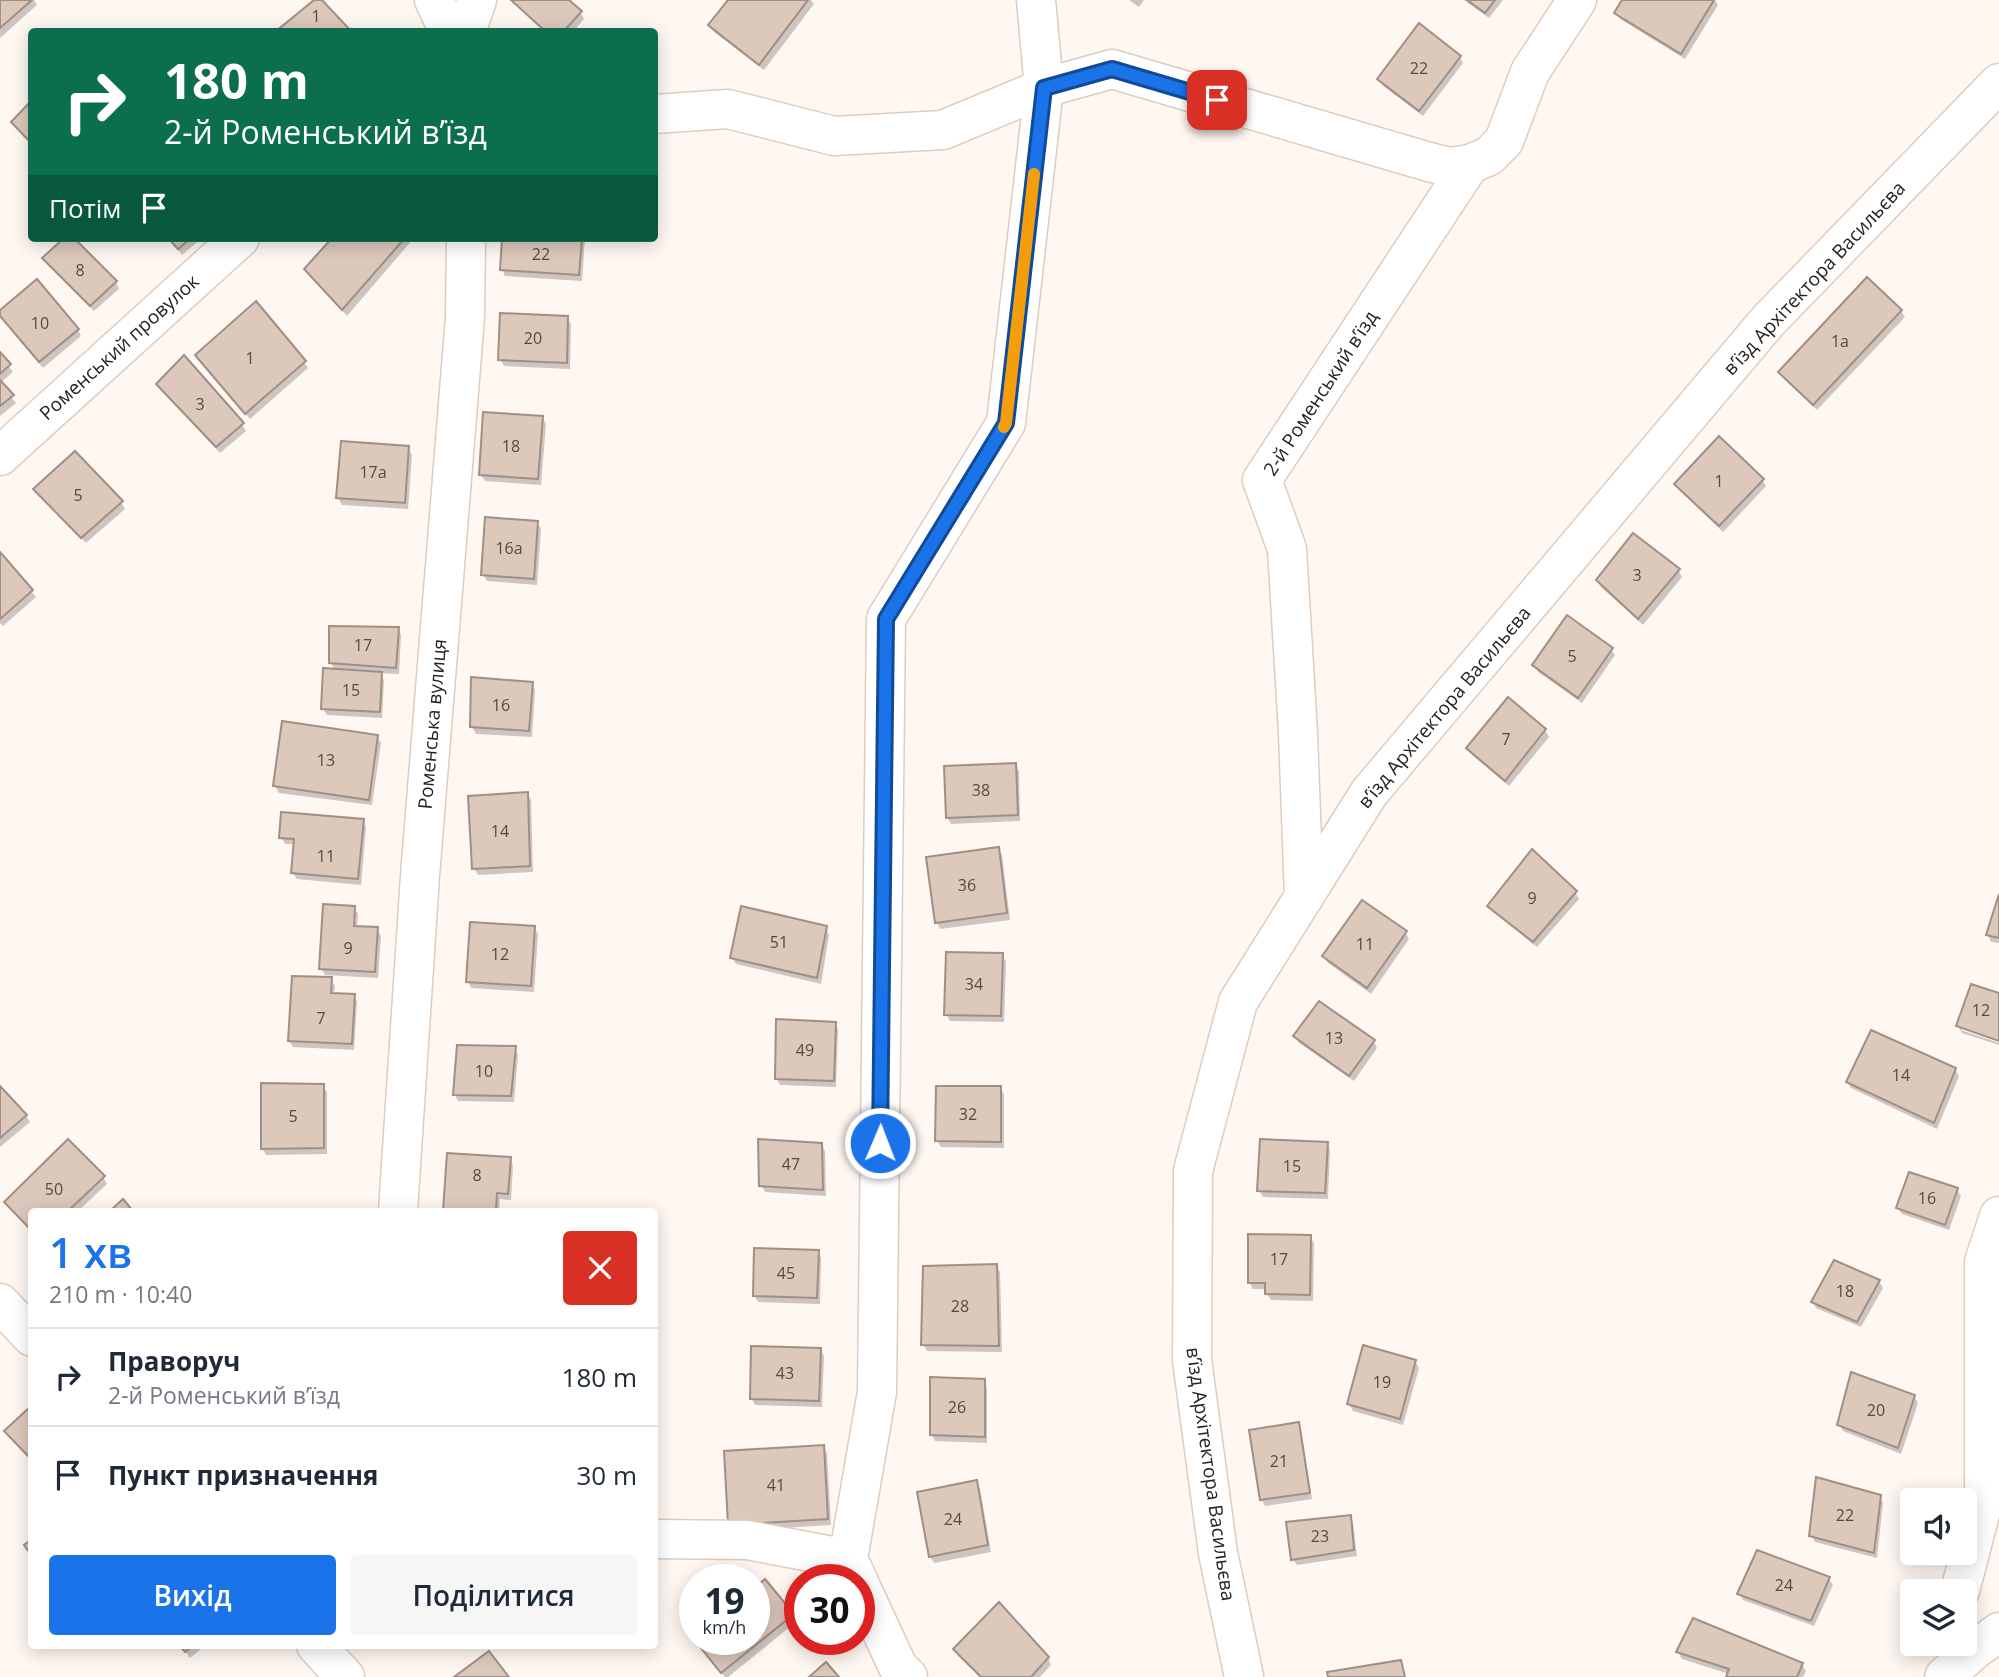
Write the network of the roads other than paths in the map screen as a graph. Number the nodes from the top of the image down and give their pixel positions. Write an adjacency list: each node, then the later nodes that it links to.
1 (434, 0): 5 (street)
2 (477, 0): 6 (street)
3 (1037, 0): 8 (street)
4 (1577, 0): 10 (street, 2-й Роменський в’їзд)
5 (447, 28)
6 (467, 28)
7 (1999, 83): 14 (street, в’їзд Архітектора Васильєва)
8 (1044, 88): 9 (street); 10 (street); 21 (street)
9 (658, 114)
10 (1470, 164): 14 (street, 2-й Роменський в’їзд)
11 (236, 242): 13 (street, Роменський провулок)
12 (466, 242): 15 (street, Роменська вулиця)
13 (0, 456)
14 (1304, 897): 27 (street, в’їзд Архітектора Васильєва)
15 (398, 1208)
16 (1999, 1216): 22 (street)
17 (0, 1303): 18 (street)
18 (28, 1333)
19 (658, 1539): 20 (street)
20 (823, 1564)
21 (856, 1564)
22 (1963, 1579)
23 (875, 1617): 26 (street)
24 (1999, 1632): 29 (street)
25 (1944, 1656): 28 (street)
26 (908, 1677)
27 (1244, 1677)
28 (1938, 1677)
29 (1944, 1677)

